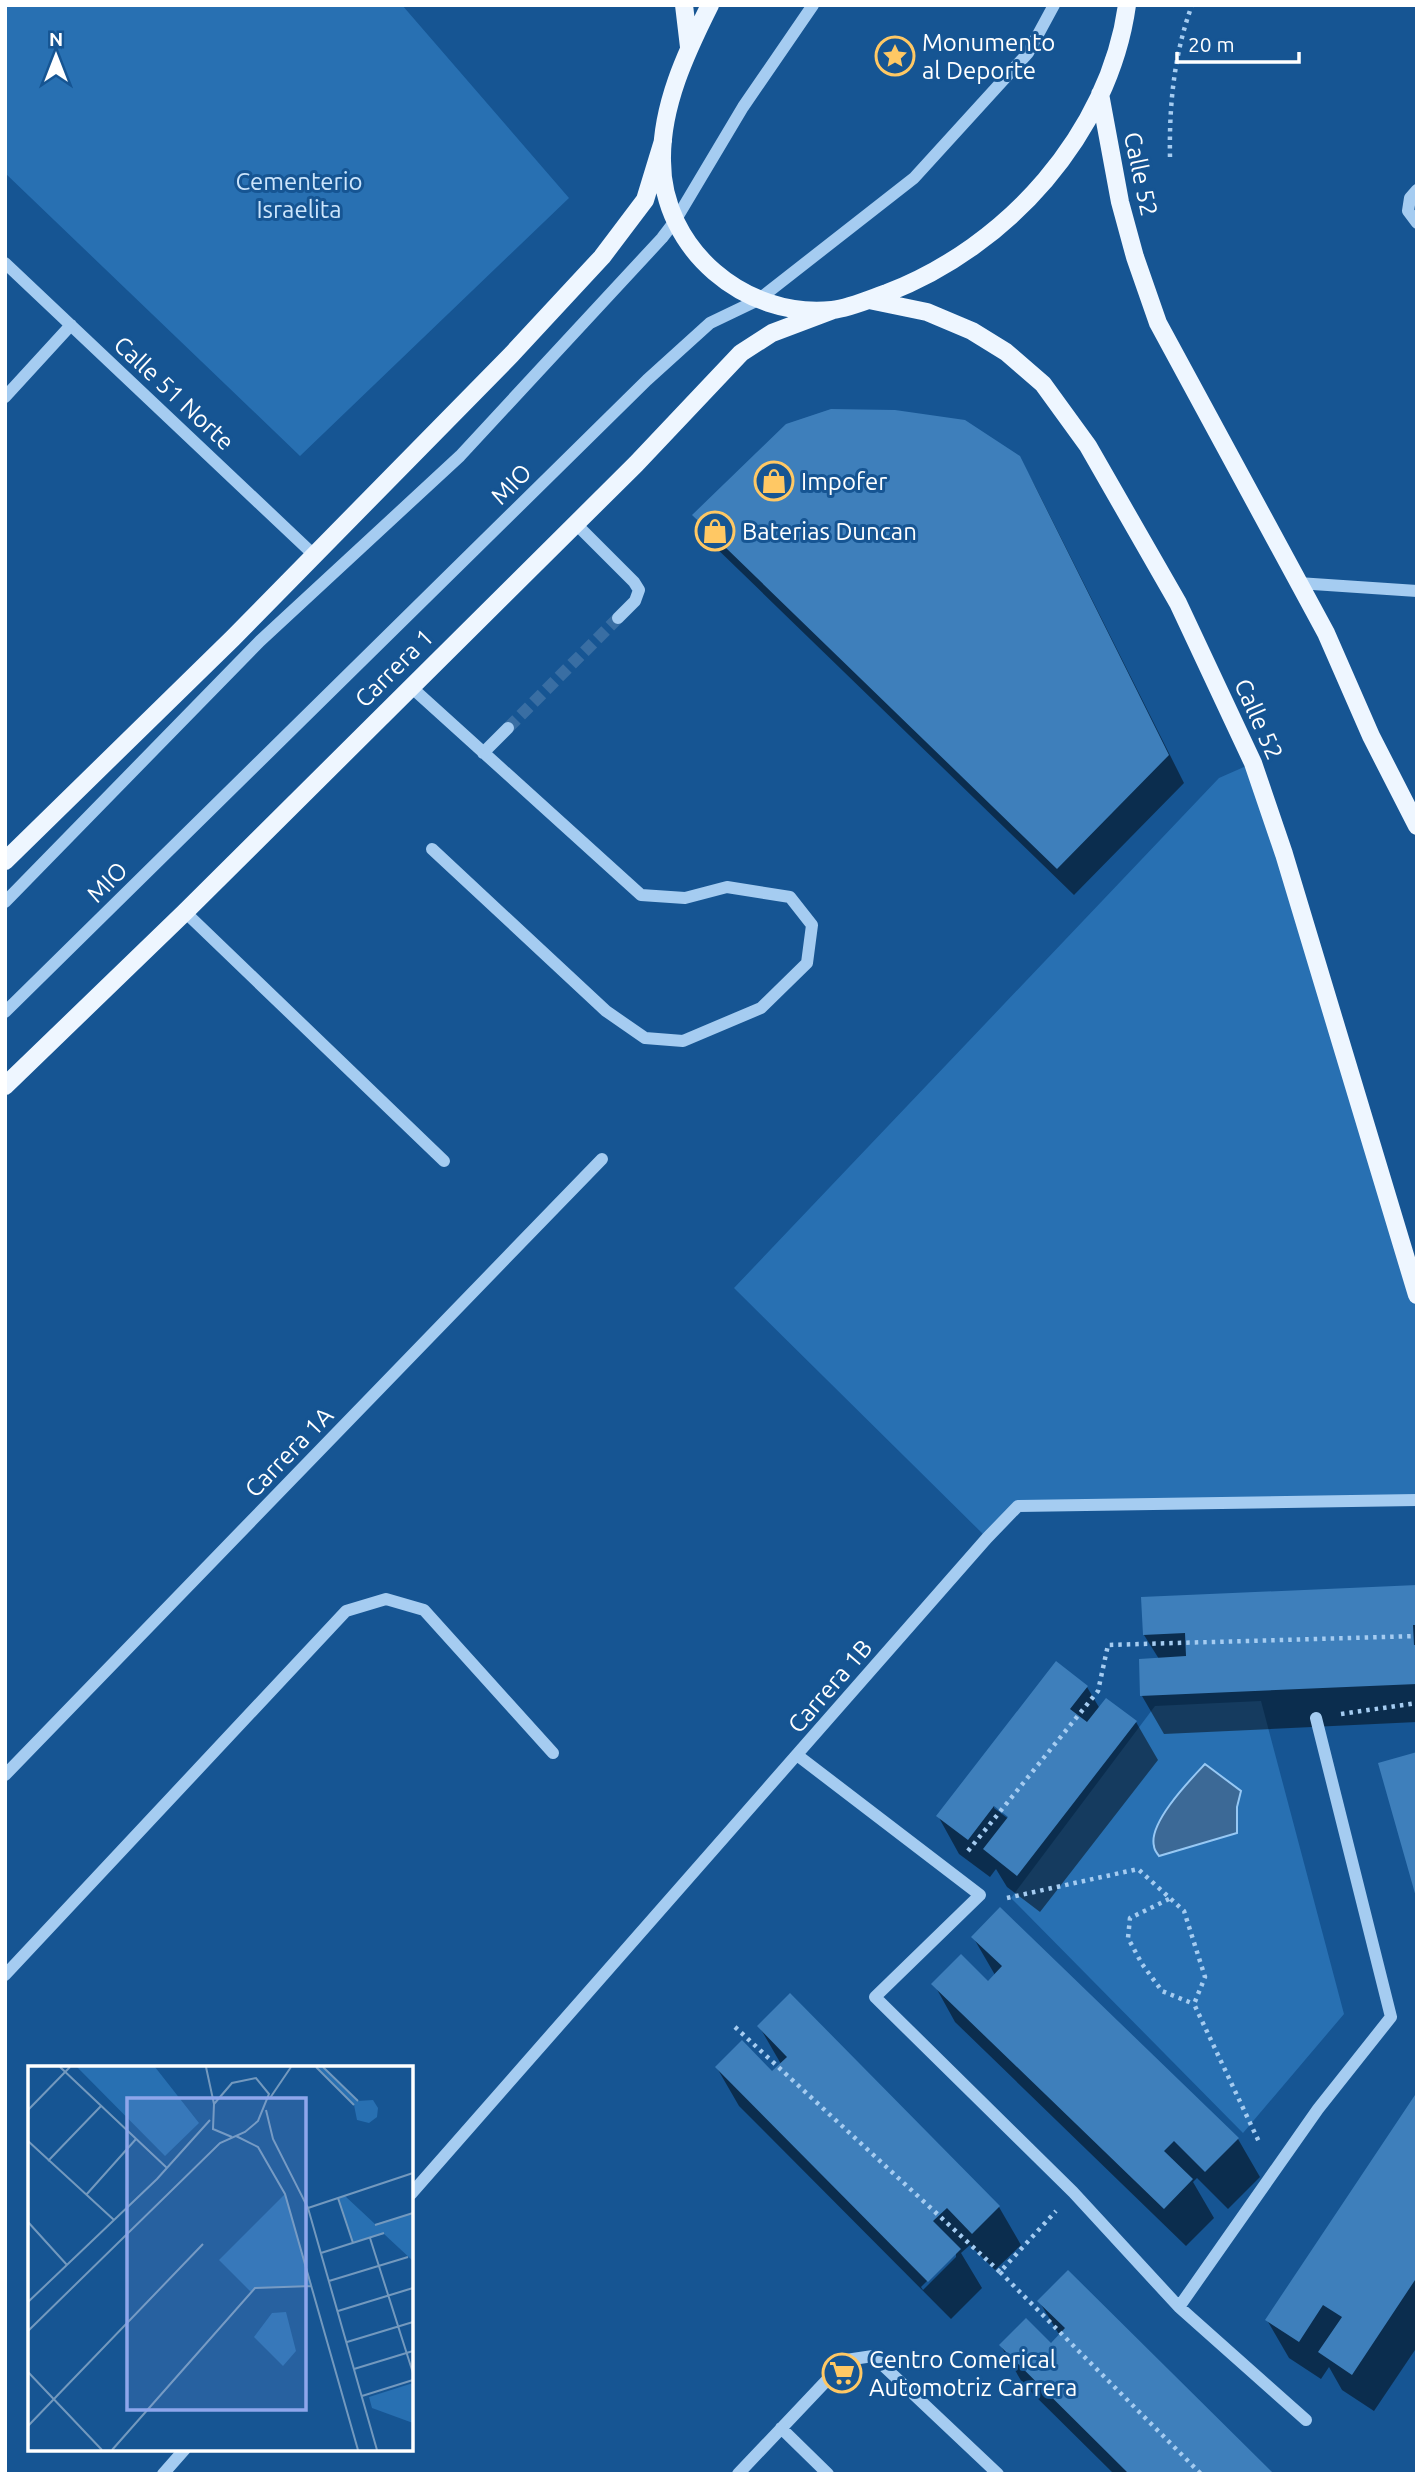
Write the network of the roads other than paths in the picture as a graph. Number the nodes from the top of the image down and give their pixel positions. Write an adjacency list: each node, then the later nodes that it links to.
1 (684, 5): 8 (main road)
2 (710, 5): 8 (main road)
3 (813, 5): 12 (street)
4 (1054, 5): 15 (street, MIO)
5 (1127, 5): 7 (main road)
6 (1135, 5): 7 (main road)
7 (1124, 29): 9 (main road)
8 (689, 47): 10 (main road)
9 (1100, 94): 16 (main road); 22 (main road, Calle 52)
10 (663, 141): 12 (main road); 21 (main road)
11 (1417, 190): 13 (street)
12 (675, 221): 15 (main road); 31 (street)
13 (1417, 223)
14 (5, 263): 18 (street, Calle 51 Norte)
15 (758, 300): 17 (main road); 33 (street, MIO)
16 (869, 300): 17 (main road); 37 (main road, Calle 52)
17 (833, 310): 20 (main road, Carrera 1)
18 (71, 325): 19 (street); 21 (street, Calle 51 Norte)
19 (5, 397)
20 (575, 523): 24 (street); 25 (main road, Carrera 1)
21 (314, 555): 30 (main road)
22 (1298, 583): 23 (street); 28 (main road, Calle 52)
23 (1417, 591)
24 (618, 618)
25 (410, 686): 27 (street); 32 (main road, Carrera 1)
26 (508, 728): 27 (street)
27 (483, 752): 29 (street)
28 (1417, 826)
29 (432, 849)
30 (5, 861)
31 (5, 902)
32 (185, 912): 34 (main road, Carrera 1); 36 (street)
33 (5, 1012)
34 (5, 1086)
35 (602, 1159): 42 (street, Carrera 1A)
36 (444, 1161)
37 (1417, 1295)
38 (1417, 1500): 41 (street, Carrera 1B)
39 (1316, 1718): 45 (street)
40 (553, 1753): 43 (street)
41 (797, 1755): 44 (street, Carrera 1B); 45 (street)
42 (5, 1775)
43 (5, 1975)
44 (413, 2192)
45 (1180, 2307): 46 (street)
46 (1306, 2420)
47 (781, 2428): 50 (street); 51 (street); 52 (street)
48 (183, 2451): 49 (street)
49 (163, 2474)
50 (738, 2474)
51 (828, 2474)
52 (998, 2474)

